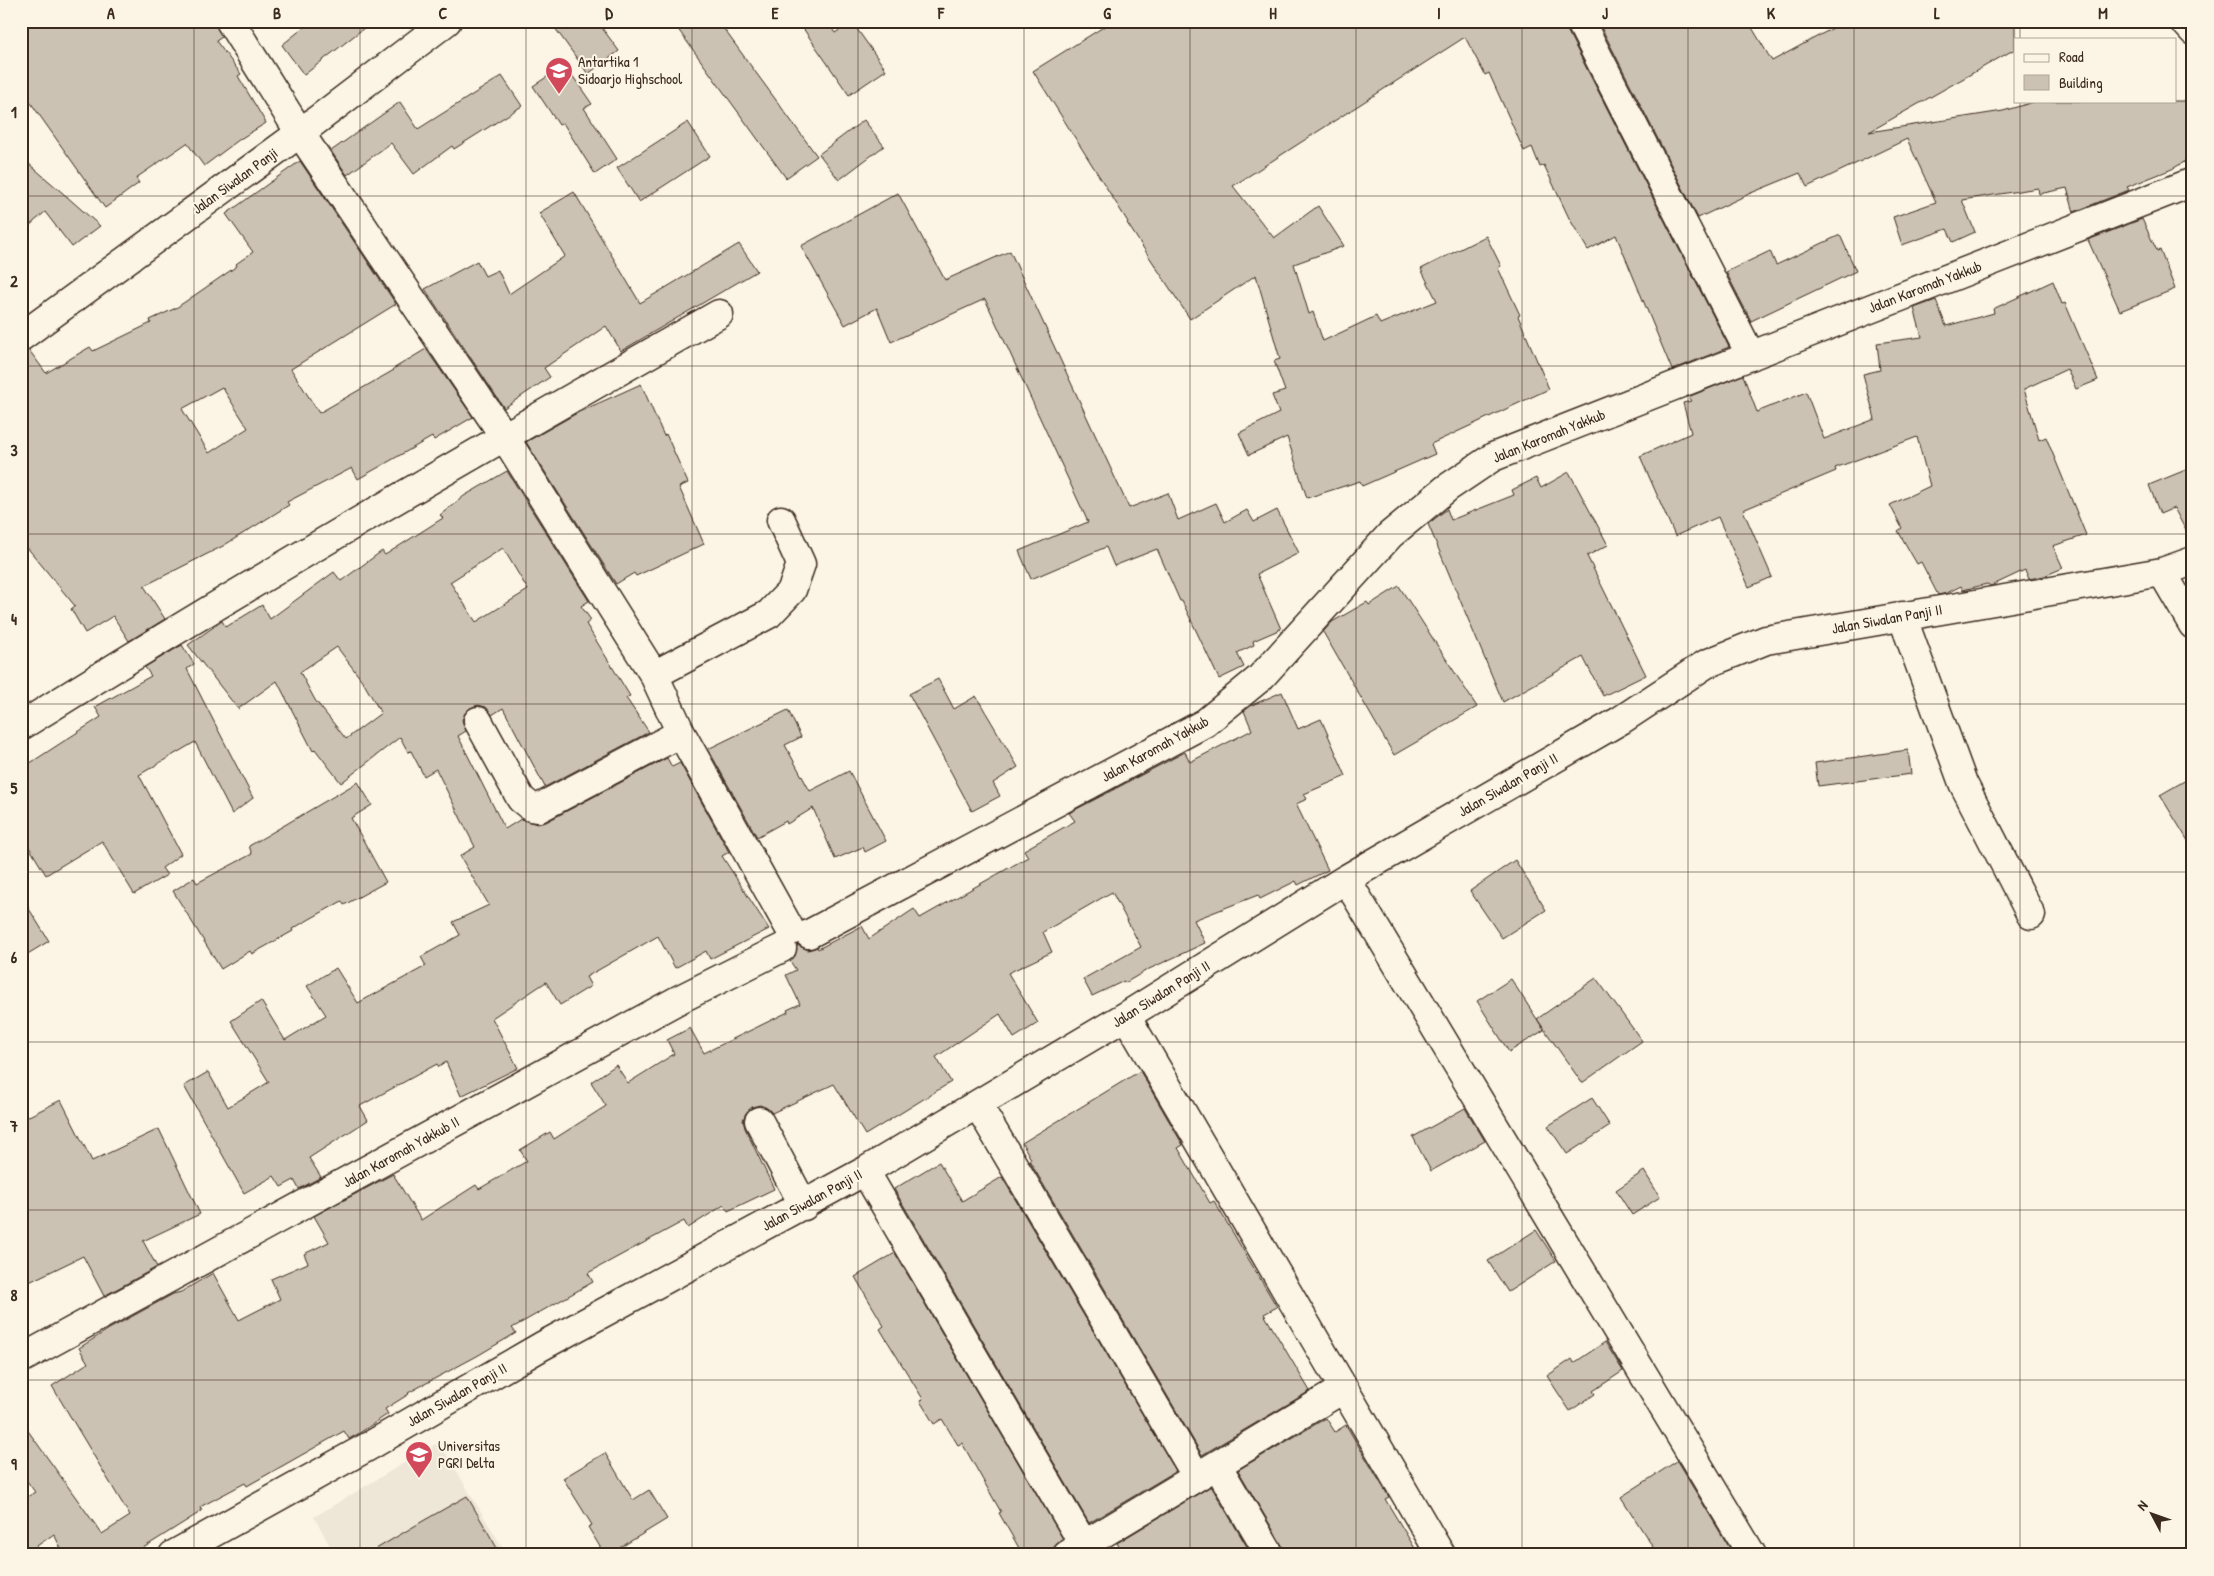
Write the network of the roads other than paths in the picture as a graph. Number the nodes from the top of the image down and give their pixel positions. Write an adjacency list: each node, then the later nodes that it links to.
1 (230, 21): 6 (street)
2 (446, 21): 6 (street, Jalan Siwalan Panji)
3 (1580, 21): 10 (street)
4 (2184, 21): 5 (street)
5 (2193, 32)
6 (300, 133): 9 (street, Jalan Siwalan Panji); 11 (street)
7 (2193, 182): 10 (street, Jalan Karomah Yakkub)
8 (719, 314): 11 (street)
9 (21, 337)
10 (1751, 356): 23 (street, Jalan Karomah Yakkub)
11 (504, 436): 17 (street); 19 (street)
12 (781, 520): 17 (street)
13 (2193, 560): 14 (street, Jalan Siwalan Panji II)
14 (2162, 572): 15 (street, Jalan Siwalan Panji II); 16 (street)
15 (1902, 616): 21 (street, Jalan Siwalan Panji II); 22 (street)
16 (2193, 624)
17 (654, 675): 20 (street)
18 (478, 721): 20 (street)
19 (21, 726)
20 (682, 733): 23 (street)
21 (1346, 879): 24 (street, Jalan Siwalan Panji II); 37 (street)
22 (2031, 915)
23 (794, 938): 29 (street, Jalan Karomah Yakkub II)
24 (1126, 1016): 25 (street, Jalan Siwalan Panji II); 30 (street)
25 (978, 1105): 27 (street, Jalan Siwalan Panji II); 31 (street)
26 (759, 1121): 28 (street)
27 (865, 1171): 28 (street, Jalan Siwalan Panji II); 33 (street)
28 (804, 1206): 32 (street, Jalan Siwalan Panji II)
29 (21, 1359)
30 (1343, 1389): 31 (street); 36 (street)
31 (1207, 1471): 33 (street); 35 (street)
32 (212, 1545): 34 (street, Jalan Siwalan Panji II)
33 (1089, 1548)
34 (173, 1555)
35 (1270, 1555)
36 (1441, 1555)
37 (1752, 1555)

